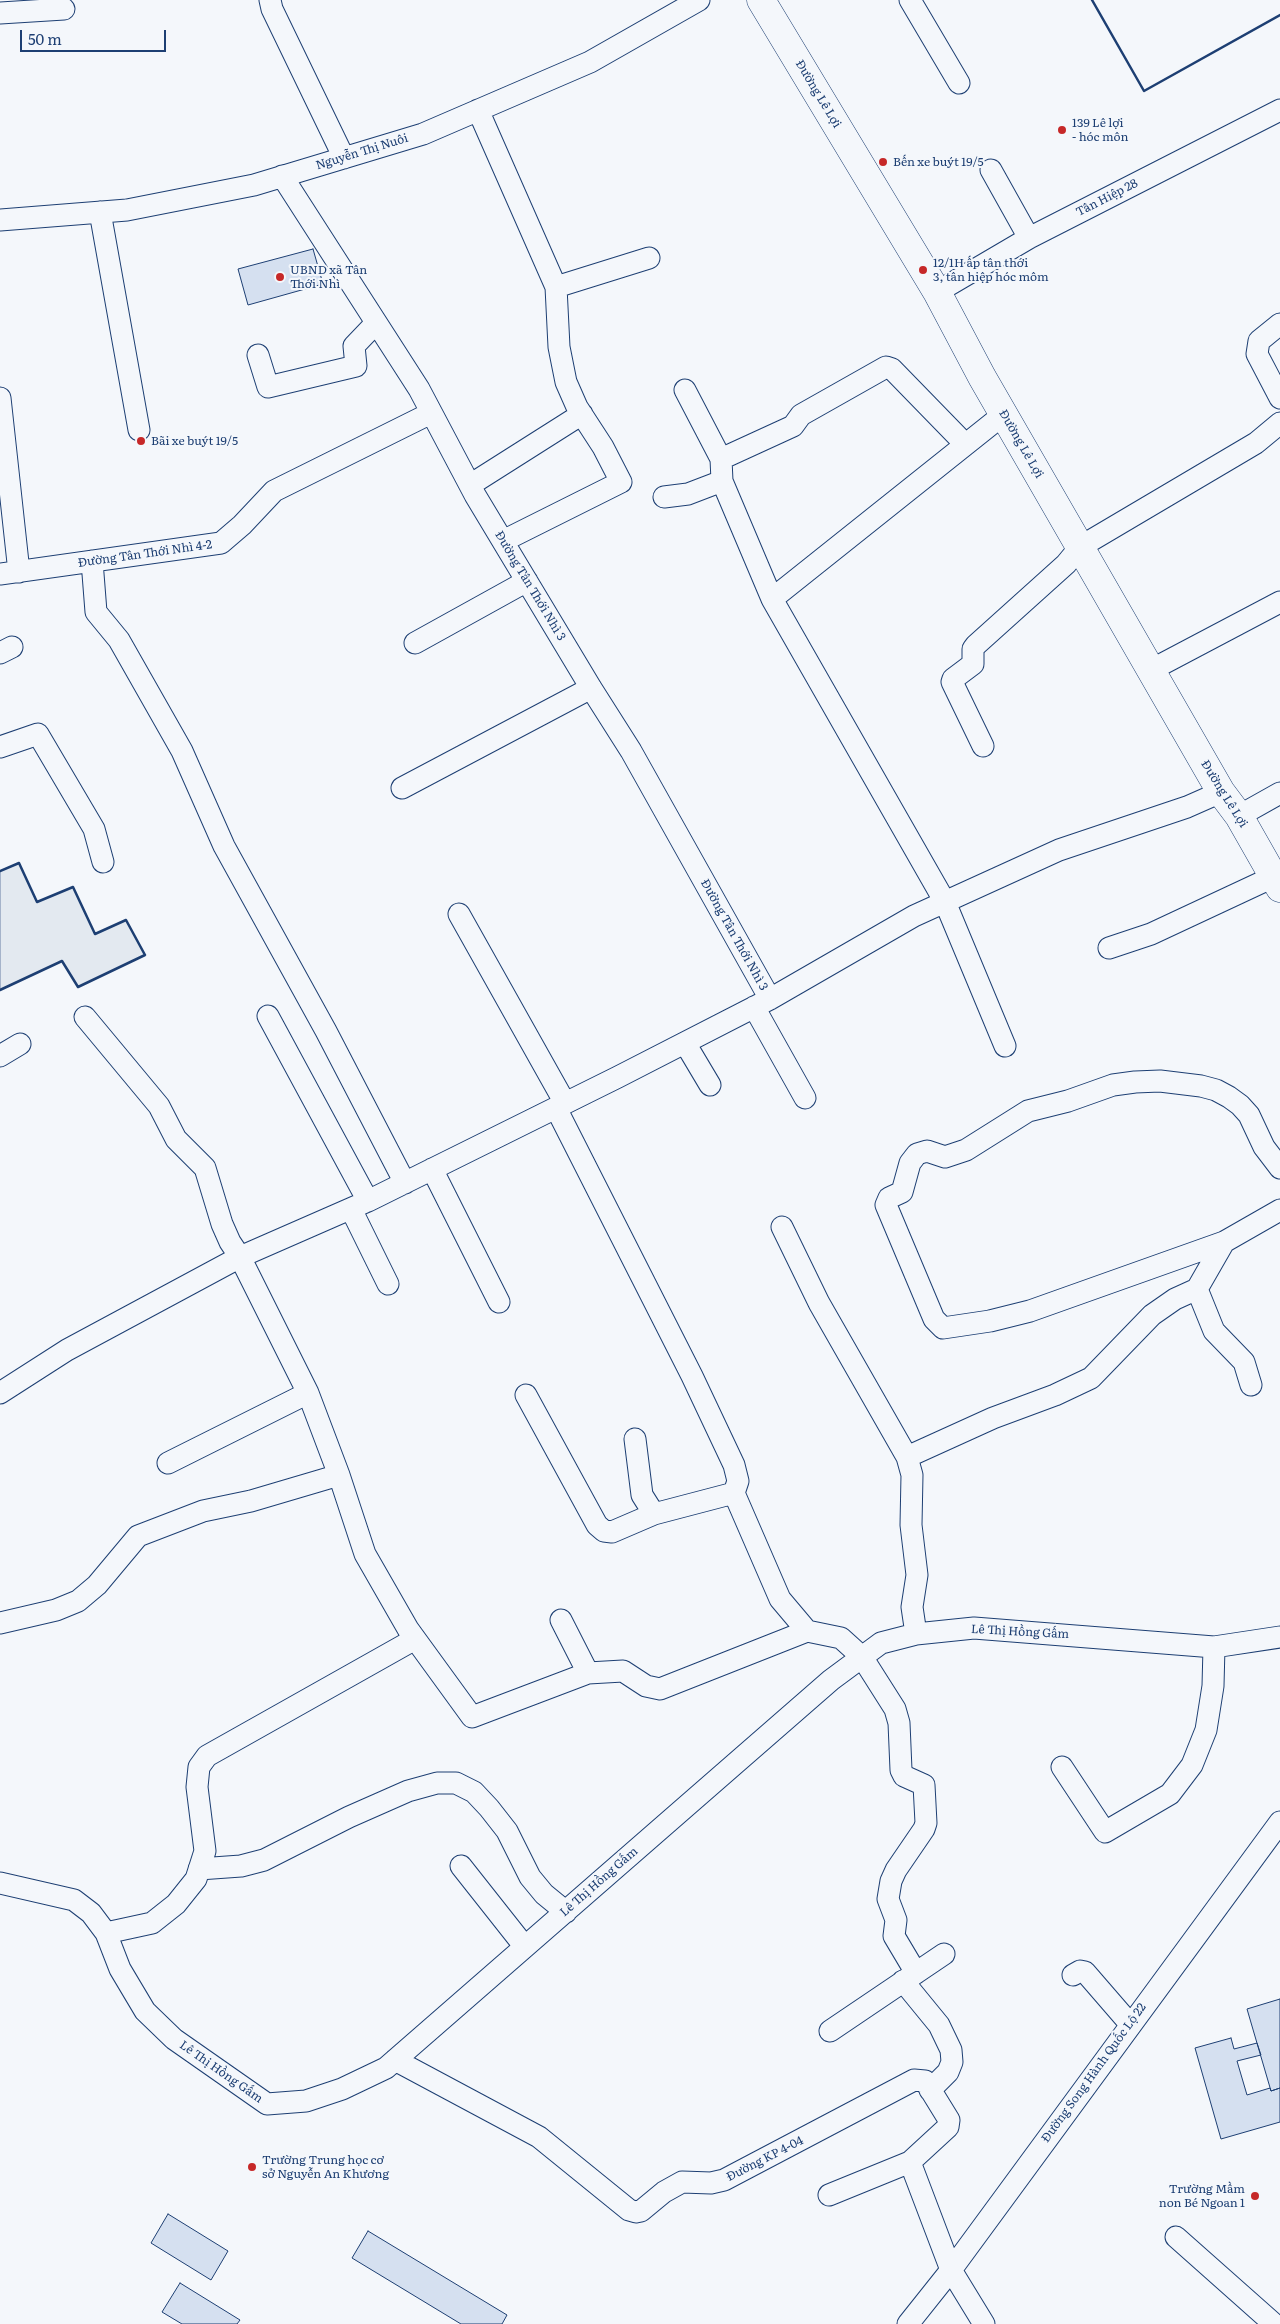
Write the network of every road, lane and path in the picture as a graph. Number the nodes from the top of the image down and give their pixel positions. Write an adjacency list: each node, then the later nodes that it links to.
1 (270, 0): 10 (street)
2 (699, 0): 8 (street, Nguyễn Thị Nuôi)
3 (762, 0): 18 (main road, Đường Lê Lợi)
4 (910, 0): 7 (street)
5 (64, 9): 6 (street)
6 (0, 13)
7 (960, 83)
8 (478, 110): 10 (street, Nguyễn Thị Nuôi); 17 (street)
9 (1280, 110): 15 (street, Tân Hiệp 28)
10 (344, 158): 12 (street, Nguyễn Thị Nuôi)
11 (991, 170): 15 (street)
12 (282, 176): 13 (street, Nguyễn Thị Nuôi); 19 (street, Đường Tân Thới Nhì 3)
13 (100, 212): 14 (street, Nguyễn Thị Nuôi); 29 (street)
14 (0, 220)
15 (1029, 238): 18 (street, Tân Hiệp 28)
16 (649, 258): 17 (street)
17 (556, 287): 26 (street)
18 (937, 292): 27 (main road, Đường Lê Lợi)
19 (376, 323): 21 (street); 25 (street, Đường Tân Thới Nhì 3)
20 (1280, 324): 24 (street)
21 (258, 355)
22 (685, 390): 31 (street)
23 (0, 398): 38 (street)
24 (1280, 398)
25 (431, 413): 33 (street, Đường Tân Thới Nhì 3); 37 (street, Đường Tân Thới Nhì 4-2)
26 (582, 414): 33 (street); 35 (street)
27 (1004, 414): 30 (street); 36 (main road, Đường Lê Lợi)
28 (1280, 423): 36 (street)
29 (139, 430)
30 (965, 444): 31 (street); 40 (street)
31 (721, 458): 32 (street)
32 (722, 481): 34 (street); 40 (street)
33 (470, 485): 35 (street, Đường Tân Thới Nhì 3)
34 (664, 497)
35 (503, 541): 39 (street, Đường Tân Thới Nhì 3)
36 (1080, 546): 43 (main road, Đường Lê Lợi); 45 (street)
37 (92, 561): 38 (street, Đường Tân Thới Nhì 4-2); 68 (street)
38 (10, 573)
39 (527, 581): 42 (street); 44 (street, Đường Tân Thới Nhì 3)
40 (772, 599): 53 (street)
41 (1280, 602): 43 (street)
42 (415, 643)
43 (1152, 670): 48 (main road, Đường Lê Lợi)
44 (591, 688): 47 (street); 56 (street, Đường Tân Thới Nhì 3)
45 (983, 746)
46 (0, 747): 51 (street)
47 (402, 788)
48 (1221, 792): 50 (main road, Đường Lê Lợi); 53 (street)
49 (1280, 793): 50 (street)
50 (1239, 816): 52 (main road, Đường Lê Lợi)
51 (103, 862)
52 (1277, 882): 55 (street)
53 (945, 902): 56 (street); 61 (street)
54 (459, 914): 65 (street)
55 (1108, 948)
56 (762, 1003): 59 (street); 64 (street, Đường Tân Thới Nhì 3)
57 (268, 1016): 69 (street)
58 (85, 1017): 73 (street)
59 (685, 1043): 63 (street); 65 (street)
60 (20, 1044): 62 (street)
61 (1005, 1046)
62 (0, 1056)
63 (710, 1085)
64 (806, 1098)
65 (560, 1105): 67 (street); 85 (street)
66 (1280, 1168): 72 (street)
67 (432, 1169): 68 (street); 76 (street)
68 (405, 1183): 69 (street)
69 (359, 1205): 73 (street); 74 (street)
70 (1280, 1210): 72 (street)
71 (782, 1227): 82 (street)
72 (1224, 1242): 75 (street)
73 (240, 1257): 78 (street); 79 (street)
74 (388, 1284)
75 (1197, 1290): 77 (street); 82 (street)
76 (499, 1302)
77 (1251, 1385)
78 (0, 1393)
79 (308, 1393): 83 (street); 84 (street)
80 (526, 1395): 86 (street)
81 (635, 1439): 86 (street)
82 (908, 1457): 90 (street)
83 (168, 1463)
84 (339, 1474): 88 (street); 92 (street)
85 (734, 1493): 86 (street); 89 (street)
86 (654, 1514)
87 (560, 1620): 95 (street)
88 (0, 1623)
89 (807, 1631): 94 (street); 95 (street)
90 (916, 1634): 93 (street, Lê Thị Hồng Gấm); 94 (street, Lê Thị Hồng Gấm)
91 (1280, 1637): 93 (street, Lê Thị Hồng Gấm)
92 (415, 1640): 95 (street); 99 (street)
93 (1214, 1647): 96 (street)
94 (862, 1658): 101 (street, Lê Thị Hồng Gấm); 106 (street)
95 (588, 1673)
96 (1062, 1766)
97 (1280, 1822): 107 (street, Đường Song Hành Quốc Lộ 22)
98 (461, 1866): 103 (street)
99 (199, 1869): 101 (street); 102 (street)
100 (0, 1883): 102 (street, Lê Thị Hồng Gấm)
101 (566, 1912): 103 (street, Lê Thị Hồng Gấm)
102 (106, 1933): 109 (street, Lê Thị Hồng Gấm)
103 (525, 1947): 109 (street, Lê Thị Hồng Gấm)
104 (944, 1954): 106 (street)
105 (1073, 1975): 107 (street)
106 (910, 1977): 108 (street); 110 (street)
107 (1130, 2024): 114 (street, Đường Song Hành Quốc Lộ 22)
108 (830, 2031)
109 (395, 2060): 110 (street, Đường KP 4-04)
110 (930, 2090): 111 (street)
111 (910, 2162): 112 (street); 114 (street)
112 (829, 2195)
113 (1176, 2237): 117 (street)
114 (951, 2270): 115 (street, Đường Song Hành Quốc Lộ 22); 116 (street)
115 (908, 2324)
116 (984, 2324)
117 (1274, 2324)

